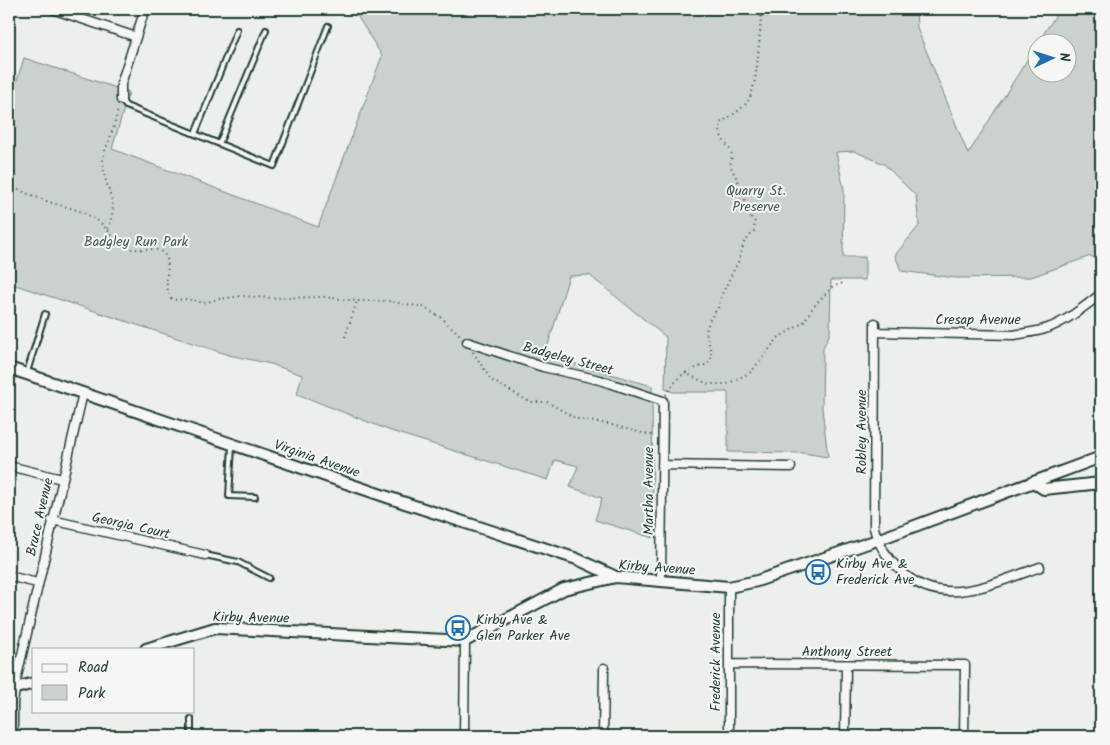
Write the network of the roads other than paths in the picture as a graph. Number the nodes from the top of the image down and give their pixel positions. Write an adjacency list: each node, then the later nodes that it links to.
1 (52, 9): 6 (street)
2 (145, 9): 6 (street)
3 (328, 26): 9 (lane)
4 (237, 30): 8 (lane)
5 (266, 30): 9 (lane)
6 (136, 37): 7 (street)
7 (122, 100): 8 (lane)
8 (195, 134): 9 (lane)
9 (219, 144)
10 (1101, 294): 13 (street, Cresap Avenue)
11 (45, 314): 16 (lane)
12 (875, 323): 13 (street, Robley Avenue)
13 (875, 332): 29 (street, Robley Avenue)
14 (467, 342): 18 (street, Badgeley Street)
15 (9, 368): 16 (street, Virginia Avenue)
16 (27, 374): 17 (street, Virginia Avenue)
17 (83, 393): 19 (street, Virginia Avenue); 24 (street, Bruce Avenue)
18 (663, 401): 21 (street, Martha Avenue)
19 (232, 444): 27 (lane); 33 (street, Virginia Avenue)
20 (1101, 457): 25 (street, Kirby Avenue)
21 (662, 465): 23 (street); 35 (street, Martha Avenue)
22 (9, 466): 24 (street)
23 (791, 467)
24 (62, 479): 28 (street, Bruce Avenue)
25 (1033, 482): 26 (street); 29 (street, Kirby Avenue)
26 (1101, 483)
27 (255, 497)
28 (52, 520): 30 (street, Georgia Court); 36 (street, Bruce Avenue)
29 (877, 540): 31 (street); 37 (street, Kirby Avenue)
30 (204, 555): 34 (lane)
31 (1040, 567)
32 (9, 576): 36 (street)
33 (616, 577): 35 (street, Kirby Avenue); 38 (street, Kirby Avenue)
34 (269, 578)
35 (661, 582): 37 (street, Kirby Avenue)
36 (38, 583): 44 (street, Bruce Avenue)
37 (729, 587): 40 (street, Frederick Avenue)
38 (465, 641): 39 (street, Kirby Avenue); 48 (street)
39 (149, 648)
40 (729, 664): 41 (street, Anthony Street); 50 (street, Frederick Avenue)
41 (846, 665): 51 (street); 52 (street, Anthony Street)
42 (604, 668): 49 (street)
43 (32, 684): 44 (street)
44 (12, 689): 46 (street, Bruce Avenue)
45 (191, 719): 47 (lane)
46 (13, 736)
47 (191, 736)
48 (464, 736)
49 (603, 736)
50 (728, 736)
51 (846, 736)
52 (964, 736)

